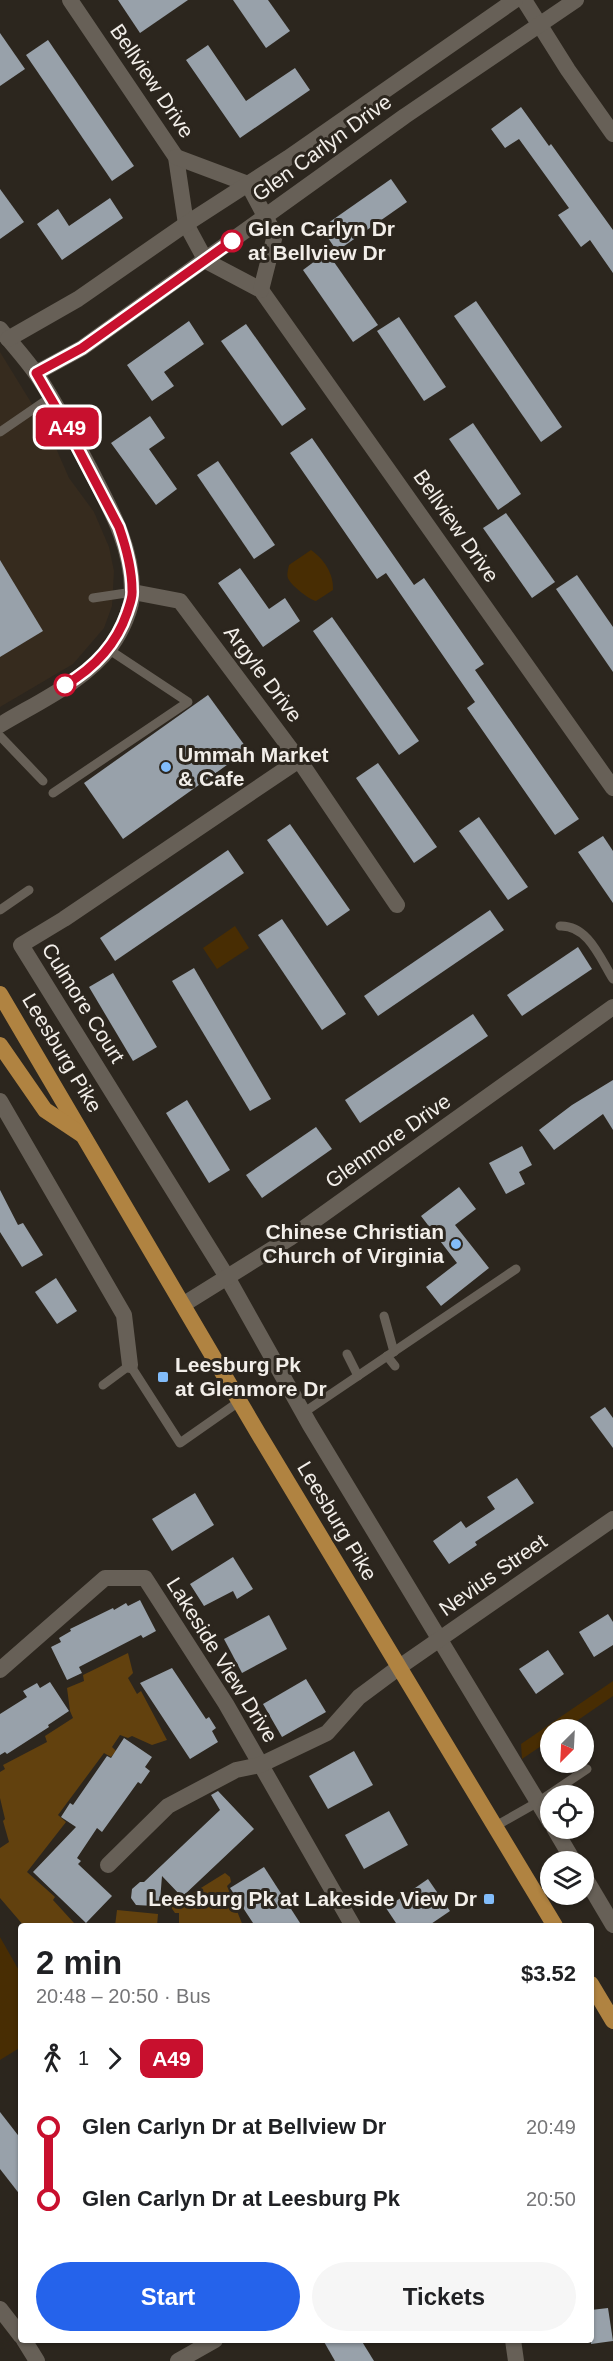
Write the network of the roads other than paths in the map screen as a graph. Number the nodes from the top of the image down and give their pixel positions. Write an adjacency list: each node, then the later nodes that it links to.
1 (70, 0): 7 (street, Bellview Drive)
2 (515, 0): 8 (street, Glen Carlyn Drive)
3 (524, 0): 5 (street)
4 (576, 0): 5 (street, Glen Carlyn Drive)
5 (540, 25): 6 (street); 9 (street, Glen Carlyn Drive)
6 (613, 134)
7 (176, 157): 8 (street, Bellview Drive); 10 (street, Bellview Drive)
8 (248, 184): 9 (street); 10 (street, Glen Carlyn Drive)
9 (266, 216): 11 (street, Glen Carlyn Drive); 12 (street)
10 (186, 224): 11 (street, Bellview Drive); 13 (street, Glen Carlyn Drive)
11 (206, 261): 12 (street, Bellview Drive); 14 (street, Glen Carlyn Drive)
12 (261, 290): 24 (street, Bellview Drive)
13 (4, 334): 14 (street, Glen Carlyn Drive)
14 (36, 373): 15 (street, Glen Carlyn Drive)
15 (51, 397): 16 (lane); 17 (street, Glen Carlyn Drive)
16 (0, 432)
17 (133, 592): 18 (lane); 19 (street); 22 (street, Argyle Drive)
18 (93, 598)
19 (108, 649): 20 (street); 25 (lane)
20 (0, 725)
21 (0, 736): 23 (lane)
22 (299, 760): 27 (street, Argyle Drive); 37 (street, Culmore Court)
23 (43, 781)
24 (613, 788)
25 (53, 793)
26 (29, 890): 28 (lane)
27 (397, 905)
28 (0, 910)
29 (560, 926): 30 (lane)
30 (613, 979)
31 (0, 994): 35 (main road, Leesburg Pike)
32 (613, 1007): 37 (street, Glenmore Drive)
33 (0, 1045): 35 (main road, Leesburg Pike)
34 (0, 1101): 42 (street)
35 (84, 1136): 38 (main road, Leesburg Pike)
36 (516, 1269): 41 (lane)
37 (227, 1276): 38 (street, Glenmore Drive); 47 (street)
38 (184, 1304): 46 (main road, Leesburg Pike)
39 (384, 1316): 41 (lane)
40 (347, 1354): 44 (lane)
41 (391, 1354): 43 (lane); 44 (lane)
42 (130, 1365): 45 (lane); 46 (lane)
43 (395, 1366)
44 (358, 1376): 47 (lane)
45 (103, 1385)
46 (240, 1401): 50 (main road, Leesburg Pike)
47 (303, 1413): 49 (street)
48 (613, 1519): 49 (street, Nevius Street)
49 (439, 1639): 50 (street, Nevius Street); 54 (street)
50 (398, 1668): 52 (street, Lakeside View Drive); 56 (main road, Leesburg Pike)
51 (0, 1670): 52 (street, Lakeside View Drive)
52 (260, 1765): 57 (street, Lakeside View Drive); 60 (street, Lakeside View Drive)
53 (581, 1773): 54 (lane)
54 (538, 1802): 55 (street); 56 (lane)
55 (540, 1805)
56 (494, 1827): 61 (main road, Leesburg Pike)
57 (108, 1865)
58 (594, 1892): 59 (street)
59 (611, 1918)
60 (351, 1923)
61 (553, 1923)
62 (594, 1989): 63 (main road)
63 (613, 2021)
64 (0, 2309): 65 (street)
65 (18, 2332)
66 (26, 2343): 69 (street)
67 (210, 2343): 70 (street)
68 (513, 2343): 71 (street)
69 (37, 2361)
70 (178, 2361)
71 (516, 2361)

